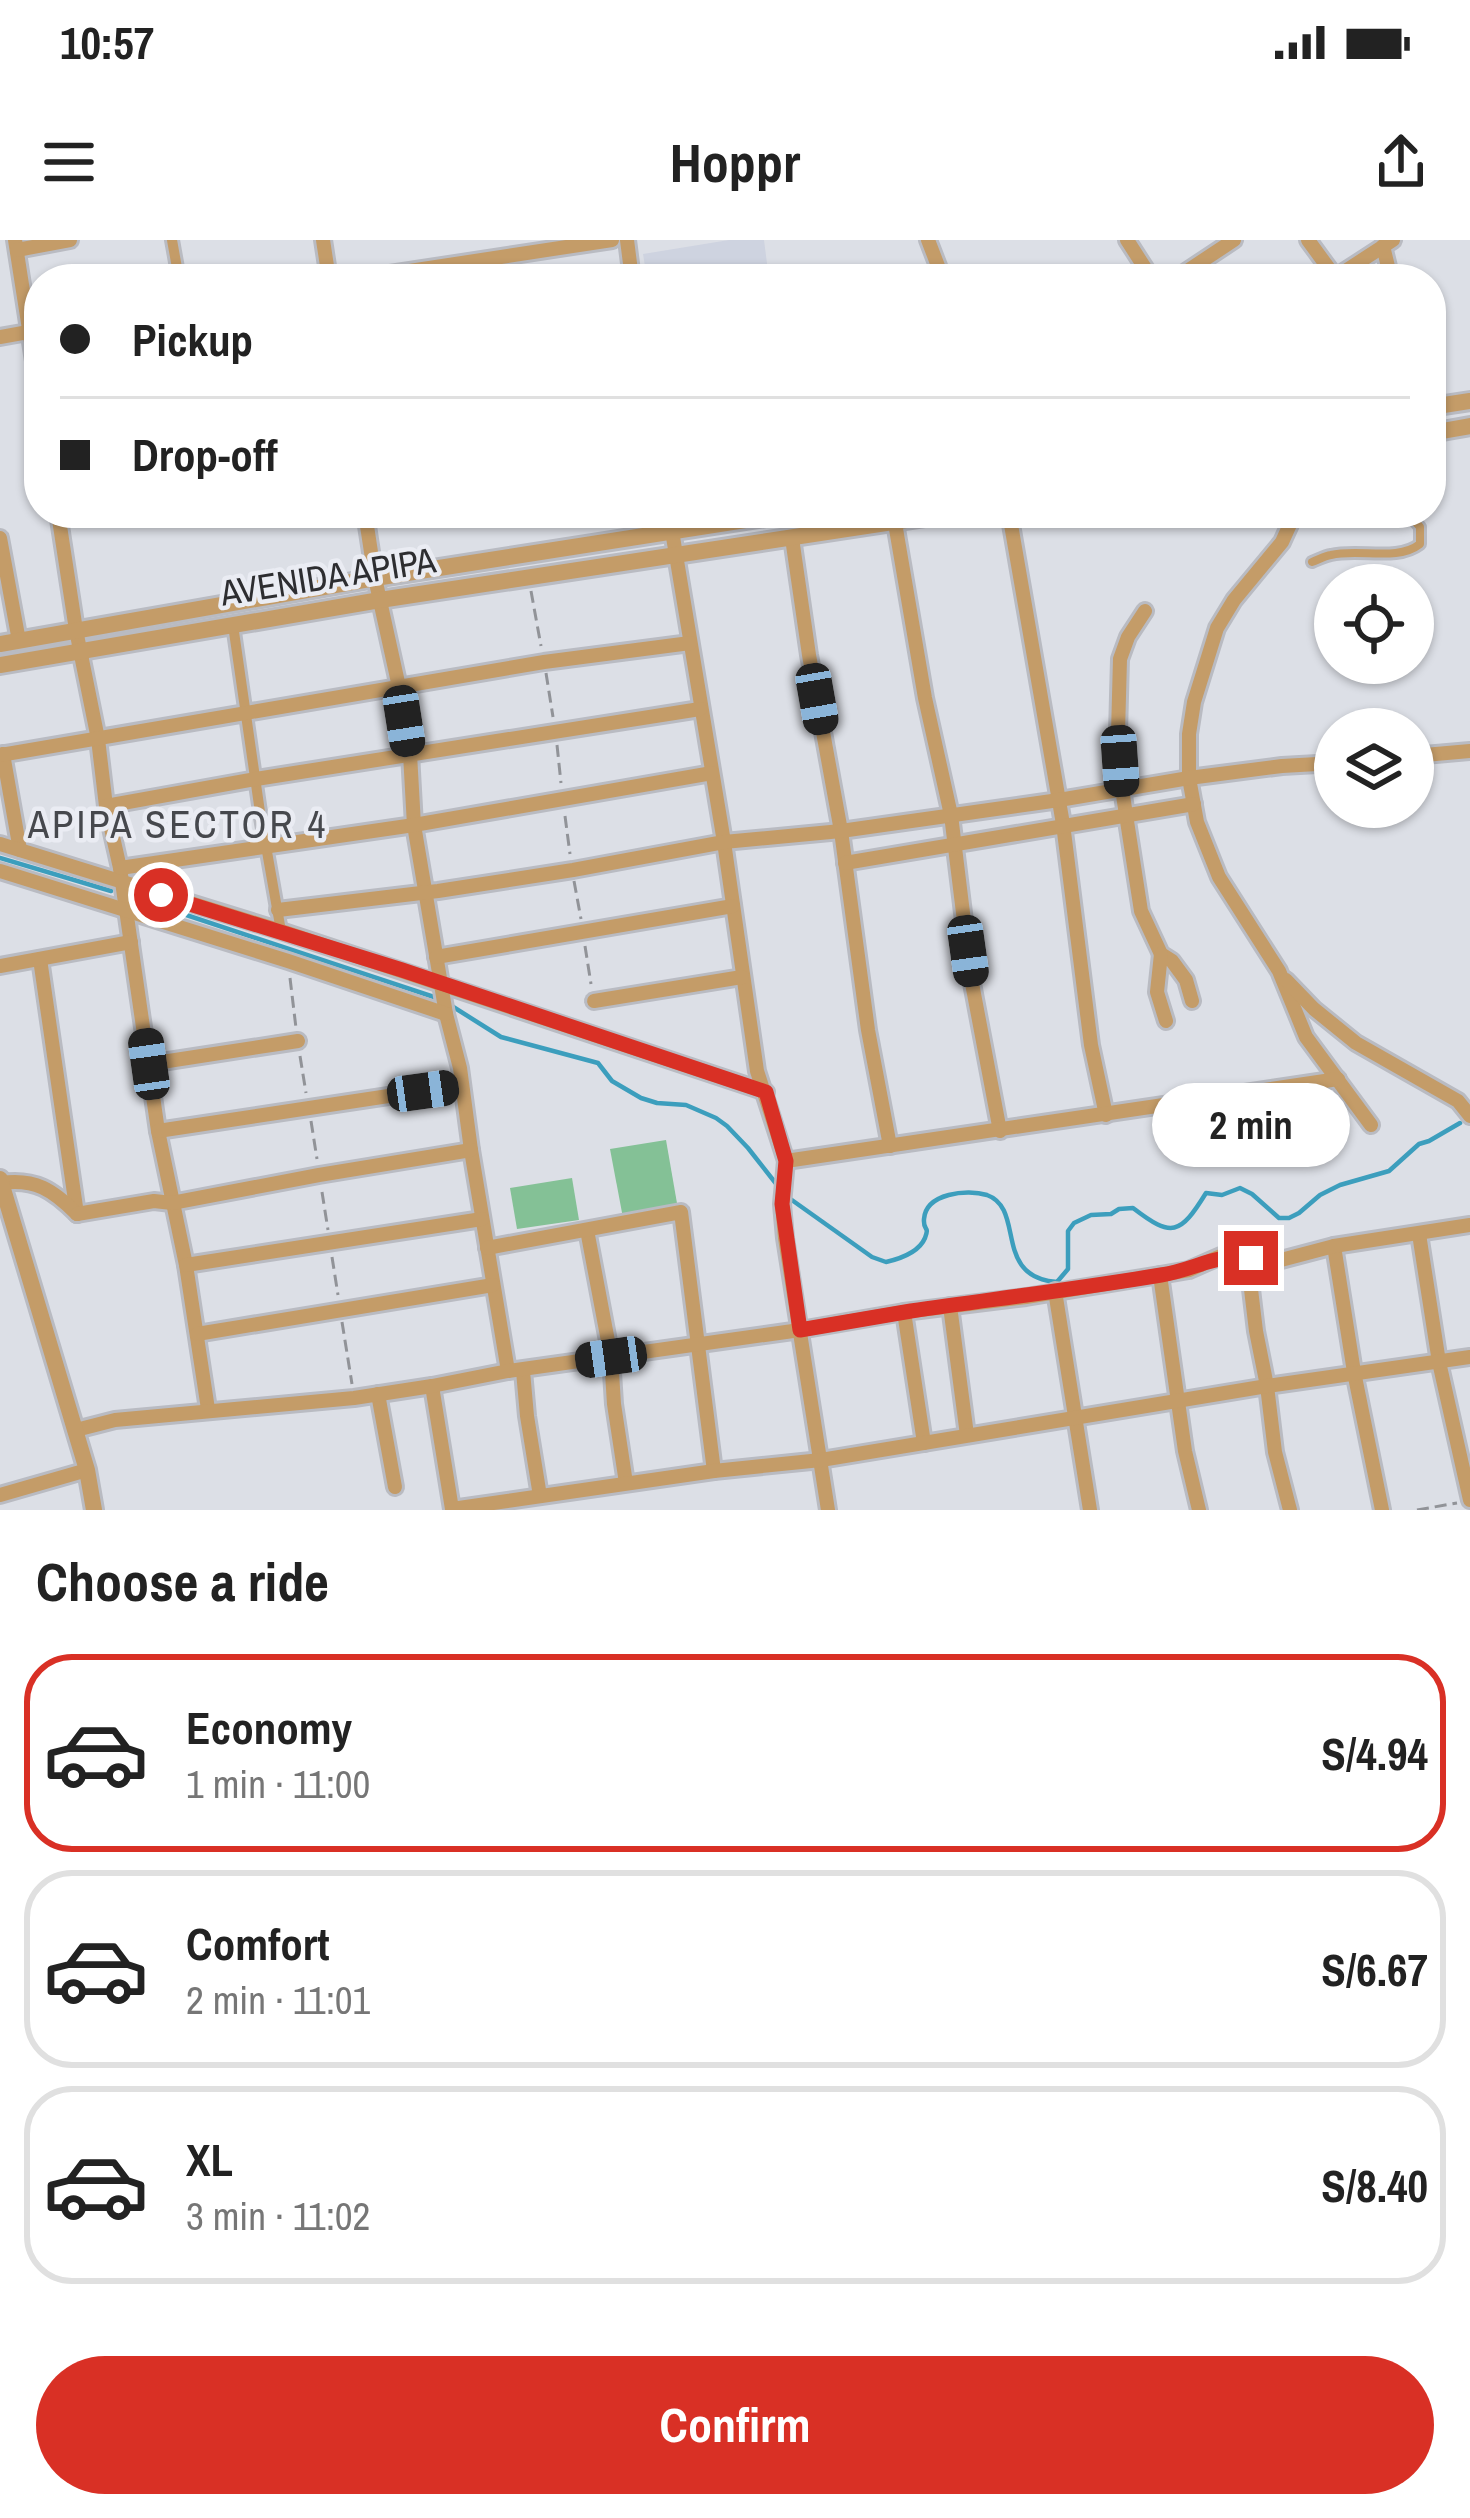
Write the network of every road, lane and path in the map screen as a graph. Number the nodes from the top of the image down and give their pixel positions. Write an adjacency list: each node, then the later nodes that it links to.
1 (70, 240): 5 (street)
2 (612, 240): 6 (street)
3 (1234, 240): 7 (street)
4 (1388, 243): 8 (street)
5 (16, 245): 9 (street)
6 (456, 264)
7 (1198, 264)
8 (1356, 264)
9 (24, 283)
10 (60, 528): 28 (street)
11 (367, 528): 24 (street)
12 (638, 528): 24 (street, AVENIDA APIPA)
13 (671, 528): 21 (street)
14 (861, 528): 20 (street, AVENIDA APIPA)
15 (896, 528): 49 (street)
16 (1013, 528): 46 (street)
17 (1288, 528): 43 (street)
18 (1420, 528): 22 (lane)
19 (0, 538): 23 (street)
20 (792, 538): 21 (street, AVENIDA APIPA); 53 (street)
21 (676, 556): 25 (street, AVENIDA APIPA); 30 (street)
22 (1312, 562)
23 (3, 571): 29 (street)
24 (375, 578): 25 (street); 28 (street, AVENIDA APIPA)
25 (380, 600): 27 (street, AVENIDA APIPA); 33 (street)
26 (1145, 611): 45 (street)
27 (233, 625): 31 (street, AVENIDA APIPA); 35 (street)
28 (76, 630): 29 (street, AVENIDA APIPA); 31 (street)
29 (9, 643)
30 (690, 643): 33 (street); 34 (street)
31 (81, 650): 32 (street, AVENIDA APIPA); 36 (street)
32 (0, 665)
33 (399, 688): 35 (street); 39 (street)
34 (700, 709): 39 (street); 42 (street)
35 (246, 712): 36 (street); 44 (street)
36 (98, 739): 38 (street); 48 (street)
37 (1470, 751): 40 (street)
38 (2, 754): 58 (street)
39 (410, 754): 44 (street); 52 (street)
40 (1434, 754)
41 (1314, 765): 43 (street)
42 (712, 773): 52 (street); 54 (street)
43 (1189, 778): 45 (street); 47 (street)
44 (256, 779): 48 (street); 57 (street)
45 (1122, 789): 46 (street); 50 (street)
46 (1059, 800): 49 (street); 51 (street)
47 (1194, 804): 50 (street); 72 (street)
48 (106, 806): 61 (street)
49 (951, 815): 53 (street); 56 (street)
50 (1126, 815): 51 (street); 68 (street)
51 (1063, 824): 56 (street); 85 (street)
52 (414, 825): 57 (street); 62 (street)
53 (841, 831): 54 (street); 59 (street)
54 (724, 842): 62 (street); 63 (street)
55 (0, 844): 58 (street)
56 (955, 845): 59 (street); 89 (street)
57 (267, 846): 61 (street); 64 (street)
58 (20, 850): 61 (street)
59 (845, 863): 90 (street)
60 (0, 871): 65 (street)
61 (121, 876): 65 (street); 66 (street)
62 (426, 891): 64 (street); 69 (street)
63 (733, 906): 69 (street); 73 (street)
64 (278, 910): 66 (street)
65 (125, 911): 67 (street); 77 (street)
66 (281, 931): 74 (street)
67 (131, 942): 70 (street); 80 (street)
68 (1161, 954): 76 (street); 78 (street)
69 (436, 957): 74 (street)
70 (40, 959): 71 (street); 95 (street)
71 (0, 966)
72 (1279, 971): 81 (street); 84 (street)
73 (742, 977): 75 (street); 83 (street)
74 (442, 983): 77 (street); 83 (street)
75 (594, 1001)
76 (1192, 1001)
77 (446, 1014): 82 (street)
78 (1166, 1021)
79 (298, 1041): 80 (street)
80 (149, 1064): 88 (street)
81 (1338, 1079): 85 (street); 87 (street)
82 (461, 1085): 88 (street); 91 (street)
83 (766, 1092): 92 (street)
84 (1464, 1098): 86 (street)
85 (1106, 1114): 89 (street)
86 (1470, 1116)
87 (1371, 1125)
88 (158, 1131): 94 (street)
89 (1000, 1131): 90 (street)
90 (890, 1147): 92 (street)
91 (471, 1150): 94 (street); 96 (street)
92 (786, 1161): 109 (street)
93 (1, 1181): 95 (street); 123 (street)
94 (172, 1203): 95 (street); 103 (street)
95 (76, 1214)
96 (482, 1219): 101 (street); 103 (street)
97 (1470, 1225): 99 (street)
98 (587, 1230): 101 (street); 111 (street); 112 (street)
99 (1419, 1234): 100 (street); 114 (street)
100 (1334, 1246): 102 (street); 116 (street)
101 (487, 1248): 105 (street)
102 (1251, 1258): 104 (street); 118 (street)
103 (186, 1265): 110 (street)
104 (1160, 1275): 106 (street); 120 (street)
105 (493, 1286): 110 (street); 115 (street)
106 (1055, 1291): 107 (street); 122 (street)
107 (950, 1306): 108 (street); 124 (street)
108 (904, 1312): 109 (street); 125 (street)
109 (800, 1330): 111 (street); 126 (street)
110 (197, 1334): 121 (street)
111 (698, 1345): 112 (street); 128 (street)
112 (611, 1357): 115 (street); 129 (street)
113 (1470, 1358): 114 (street)
114 (1439, 1362): 116 (street); 133 (street)
115 (515, 1371): 117 (street); 132 (street)
116 (1354, 1372): 118 (street); 139 (street)
117 (432, 1386): 119 (street); 132 (street)
118 (1267, 1386): 120 (street); 138 (street)
119 (378, 1394): 121 (street); 130 (street)
120 (1180, 1401): 122 (street); 137 (street)
121 (208, 1409): 123 (street)
122 (1074, 1418): 124 (street); 136 (street)
123 (76, 1430): 127 (street)
124 (967, 1435): 125 (street)
125 (924, 1443): 126 (street)
126 (820, 1460): 128 (street); 135 (street)
127 (87, 1470): 131 (street); 134 (street)
128 (714, 1471): 129 (street)
129 (626, 1483): 132 (street)
130 (395, 1486)
131 (0, 1495)
132 (540, 1496)
133 (1470, 1499): 140 (path)
134 (94, 1510)
135 (829, 1510)
136 (1090, 1510)
137 (1199, 1510)
138 (1290, 1510)
139 (1382, 1510)
140 (1418, 1510)

